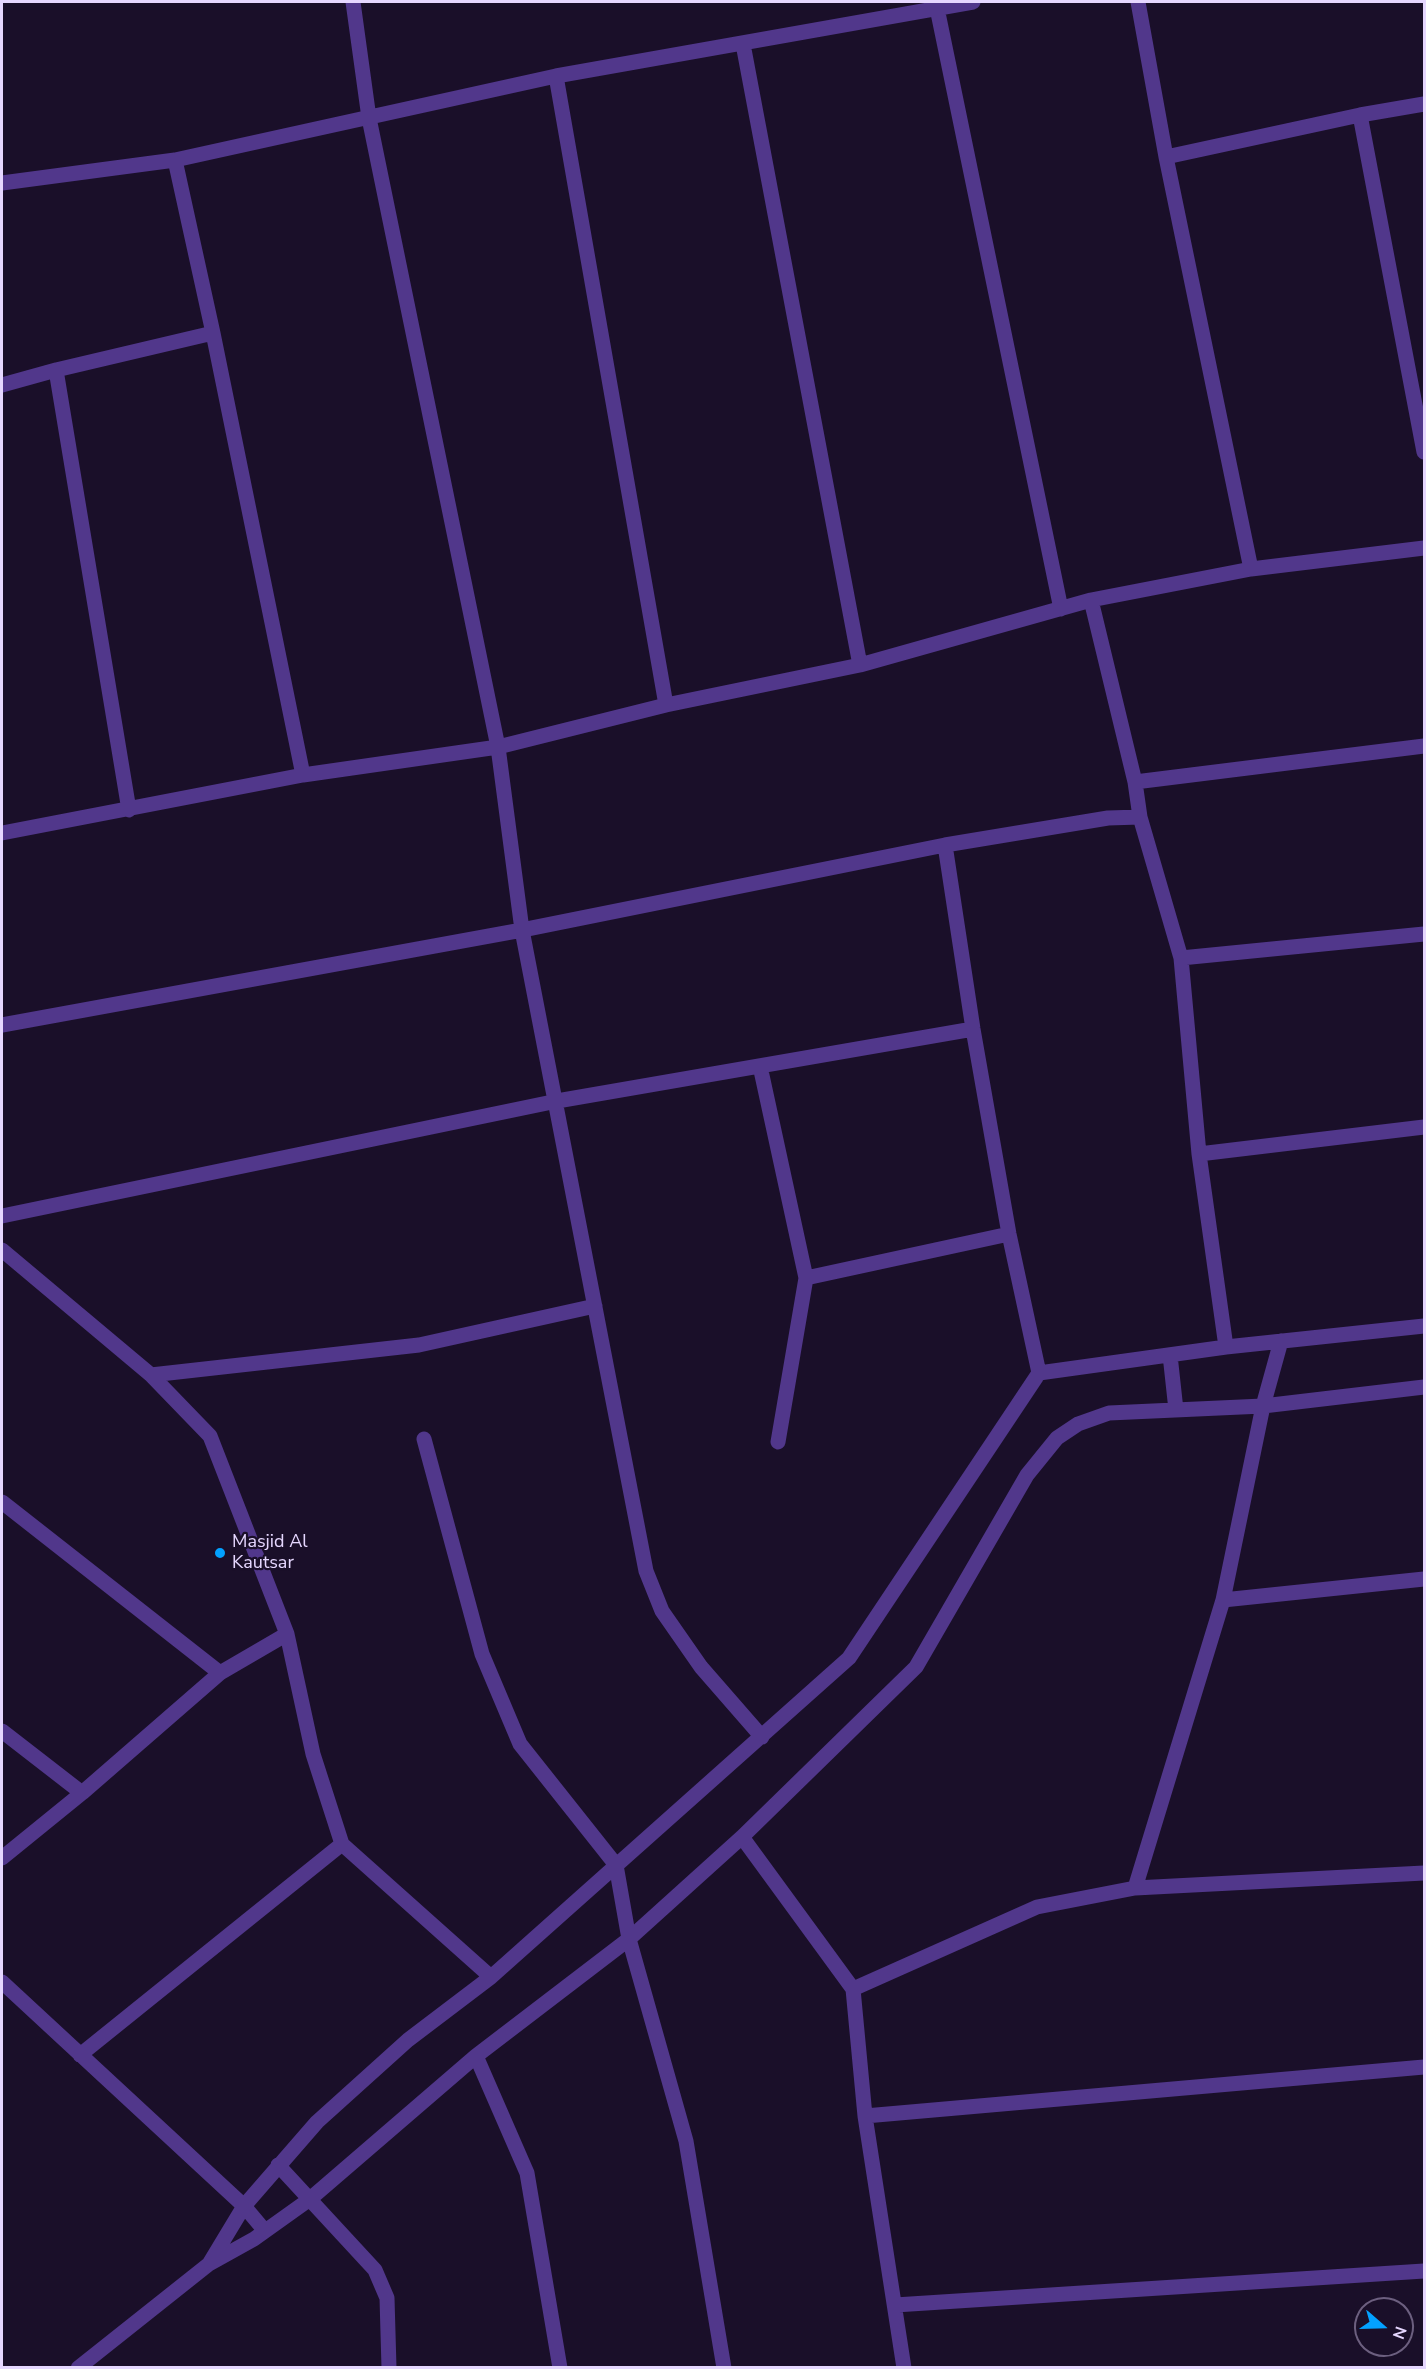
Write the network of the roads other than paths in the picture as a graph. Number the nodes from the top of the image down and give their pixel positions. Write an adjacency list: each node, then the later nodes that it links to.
1 (353, 2): 9 (street)
2 (973, 2): 4 (street)
3 (1138, 2): 10 (street)
4 (937, 8): 5 (street); 20 (street)
5 (743, 44): 6 (street); 21 (street)
6 (556, 76): 9 (street); 22 (street)
7 (1425, 104): 8 (street)
8 (1360, 115): 10 (street); 16 (street)
9 (369, 118): 11 (street); 24 (street)
10 (1166, 157): 18 (street)
11 (175, 160): 12 (street); 13 (street)
12 (2, 183)
13 (213, 333): 14 (street); 25 (street)
14 (56, 370): 15 (street); 27 (street)
15 (2, 385)
16 (1425, 452)
17 (1425, 548): 18 (street)
18 (1251, 569): 19 (street)
19 (1091, 600): 20 (street); 26 (street)
20 (1061, 609): 21 (street)
21 (860, 665): 22 (street)
22 (666, 705): 24 (street)
23 (1425, 746): 26 (street)
24 (498, 747): 25 (street); 31 (street)
25 (303, 775): 27 (street)
26 (1135, 782): 28 (street)
27 (129, 810): 29 (street)
28 (1140, 817): 30 (street); 33 (street)
29 (2, 833)
30 (945, 845): 31 (street); 35 (street)
31 (522, 930): 34 (street); 37 (street)
32 (1425, 934): 33 (street)
33 (1181, 958): 39 (street)
34 (2, 1025)
35 (973, 1029): 36 (street); 41 (street)
36 (760, 1066): 37 (street); 43 (street)
37 (557, 1101): 40 (street); 44 (street)
38 (1425, 1127): 39 (street)
39 (1199, 1154): 47 (street)
40 (2, 1216)
41 (1009, 1234): 43 (street); 49 (street)
42 (2, 1250): 50 (street)
43 (806, 1278): 55 (street)
44 (595, 1306): 50 (street); 62 (street)
45 (1425, 1326): 46 (street)
46 (1281, 1341): 47 (street); 52 (street)
47 (1226, 1347): 48 (street)
48 (1170, 1355): 49 (street); 53 (street)
49 (1039, 1373): 62 (street)
50 (151, 1375): 59 (street)
51 (1425, 1387): 52 (street)
52 (1263, 1406): 53 (street); 58 (street)
53 (1176, 1410): 64 (street)
54 (424, 1439): 67 (street)
55 (777, 1442)
56 (2, 1502): 60 (street)
57 (1425, 1579): 58 (street)
58 (1223, 1600): 69 (street)
59 (286, 1634): 60 (street); 65 (street)
60 (220, 1673): 63 (street)
61 (2, 1731): 63 (street)
62 (762, 1737): 67 (street)
63 (82, 1793): 66 (street)
64 (742, 1837): 70 (street); 73 (street)
65 (342, 1844): 71 (street); 74 (street)
66 (2, 1858)
67 (616, 1865): 70 (street); 71 (street)
68 (1425, 1873): 69 (street)
69 (1135, 1888): 73 (street)
70 (629, 1939): 75 (street); 88 (street)
71 (491, 1977): 78 (street)
72 (2, 1982): 74 (street)
73 (853, 1989): 77 (street)
74 (80, 2055): 80 (street)
75 (476, 2056): 79 (street); 87 (street)
76 (1425, 2067): 77 (street)
77 (865, 2116): 84 (street)
78 (278, 2164): 79 (street); 80 (street)
79 (310, 2199): 81 (street); 86 (street)
80 (244, 2206): 81 (street); 82 (street)
81 (265, 2231): 82 (street)
82 (209, 2264): 85 (street)
83 (1425, 2271): 84 (street)
84 (895, 2305): 89 (street)
85 (78, 2367)
86 (389, 2367)
87 (560, 2367)
88 (724, 2367)
89 (904, 2367)

